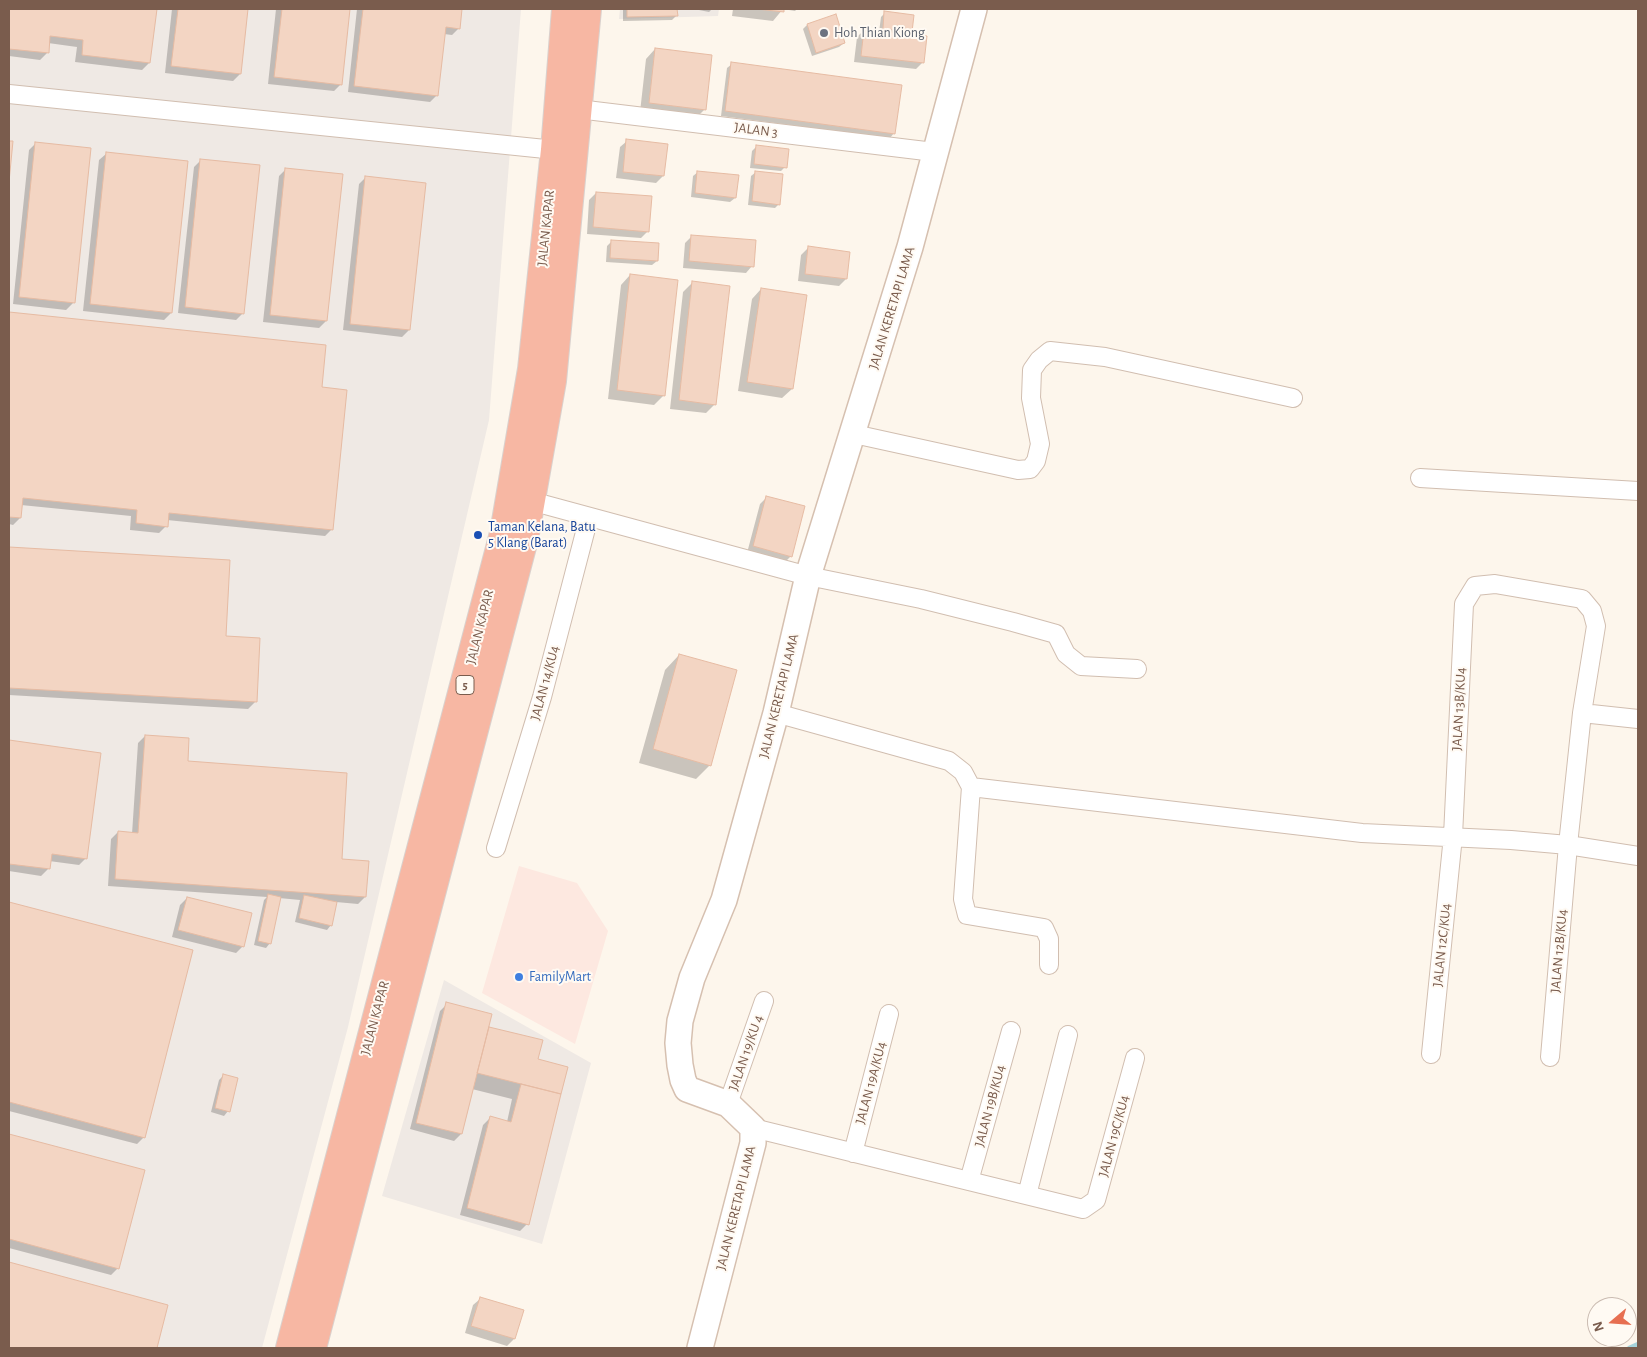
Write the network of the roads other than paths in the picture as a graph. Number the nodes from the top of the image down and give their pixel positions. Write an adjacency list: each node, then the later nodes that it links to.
1 (566, 9): 6 (highway, JALAN KAPAR / 5)
2 (588, 9): 5 (highway, JALAN KAPAR / 5)
3 (974, 9): 7 (street, JALAN KERETAPI LAMA)
4 (9, 94): 6 (street)
5 (578, 109): 7 (street, JALAN 3); 12 (highway, JALAN KAPAR / 5)
6 (555, 150): 38 (highway, JALAN KAPAR / 5)
7 (934, 152): 9 (street, JALAN KERETAPI LAMA)
8 (1293, 398): 9 (street)
9 (854, 434): 14 (street, JALAN KERETAPI LAMA)
10 (1420, 478): 11 (street)
11 (1638, 491)
12 (531, 501): 13 (street); 39 (highway, JALAN KAPAR / 5)
13 (589, 517): 14 (street); 23 (street, JALAN 14/KU4)
14 (808, 576): 16 (street); 17 (street, JALAN KERETAPI LAMA)
15 (1475, 586): 18 (street, JALAN 12B/KU4); 21 (street, JALAN 13B/KU4)
16 (1136, 669)
17 (776, 713): 20 (street); 33 (street, JALAN KERETAPI LAMA)
18 (1582, 713): 19 (street); 22 (street, JALAN 12B/KU4)
19 (1638, 719)
20 (971, 787): 21 (street); 25 (street)
21 (1452, 836): 22 (street); 30 (street, JALAN 12C/KU4)
22 (1568, 845): 24 (street); 31 (street, JALAN 12B/KU4)
23 (496, 848)
24 (1638, 856)
25 (1049, 965)
26 (764, 1001): 33 (street, JALAN 19/KU 4)
27 (889, 1014): 35 (street, JALAN 19A/KU4)
28 (1010, 1031): 36 (street, JALAN 19B/KU4)
29 (1068, 1035): 37 (street)
30 (1431, 1054)
31 (1550, 1057)
32 (1135, 1058): 37 (street, JALAN 19C/KU4)
33 (728, 1104): 34 (street, JALAN KERETAPI LAMA)
34 (754, 1128): 35 (street); 40 (street, JALAN KERETAPI LAMA)
35 (853, 1152): 36 (street)
36 (969, 1181): 37 (street)
37 (1027, 1195)
38 (290, 1348)
39 (312, 1348)
40 (700, 1348)

